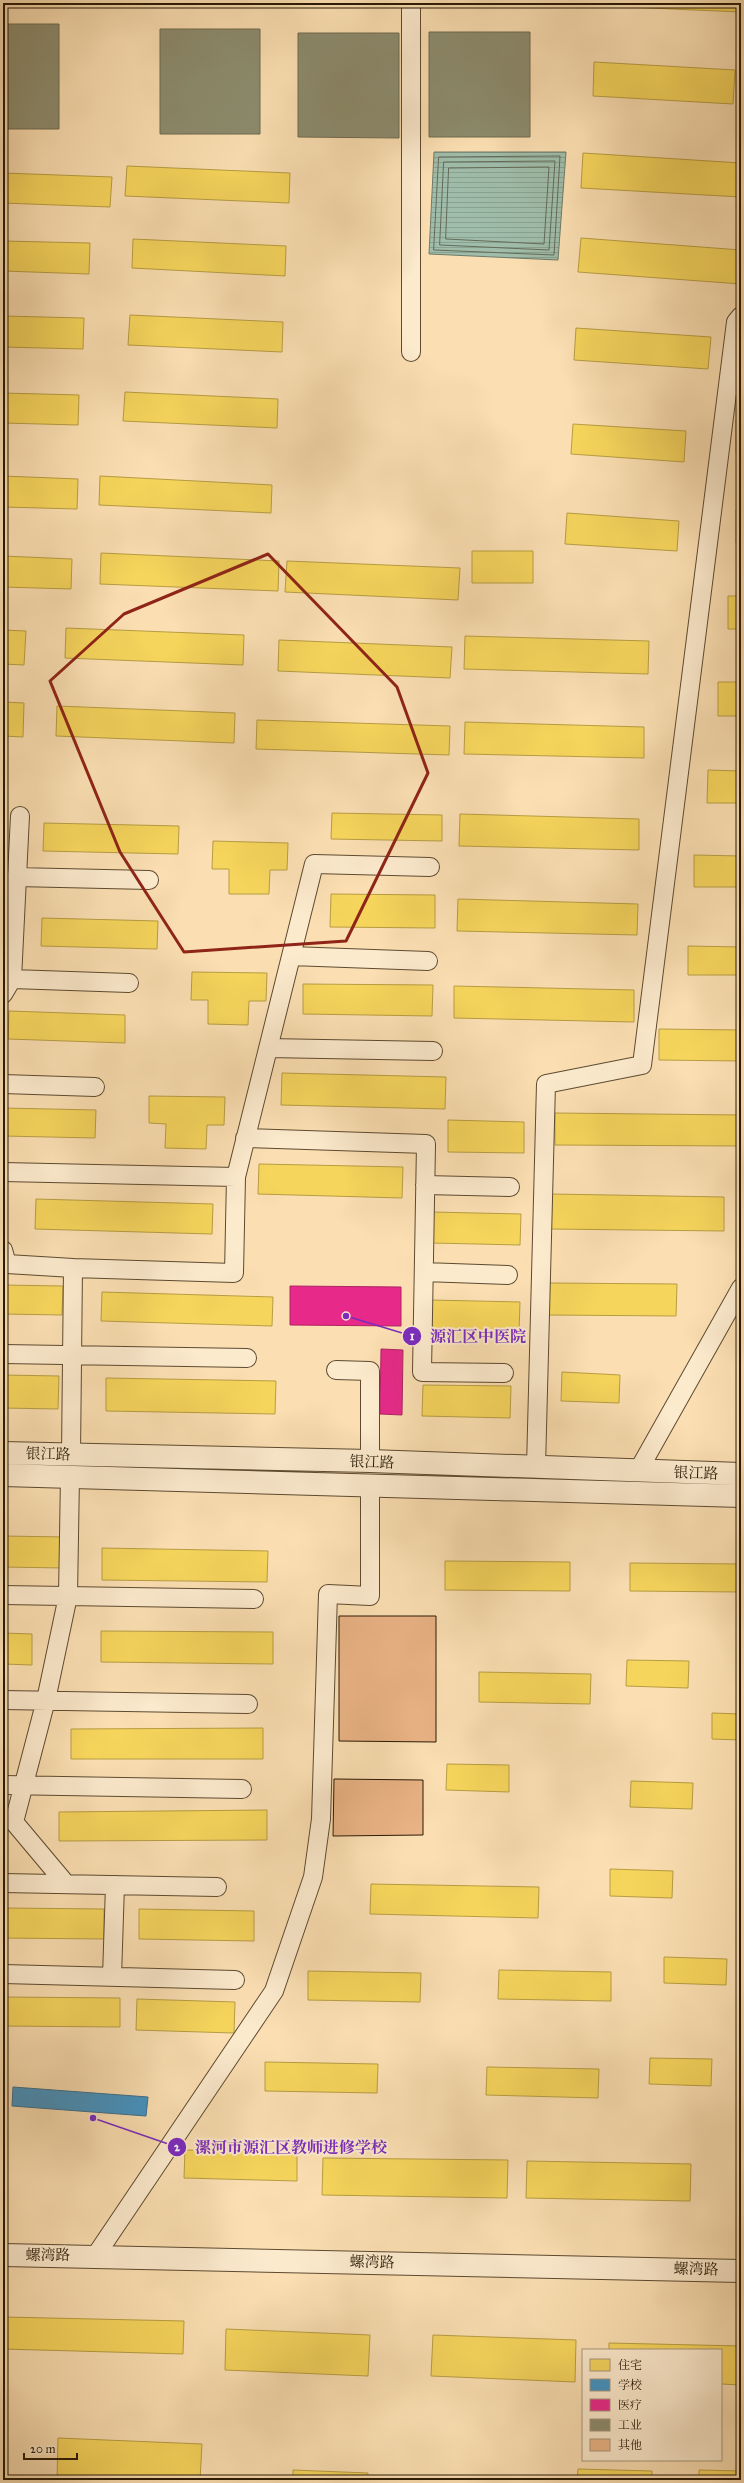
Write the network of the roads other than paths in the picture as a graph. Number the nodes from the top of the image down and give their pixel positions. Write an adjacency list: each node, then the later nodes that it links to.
1 (411, 3): 3 (street)
2 (741, 316): 39 (street)
3 (411, 352)
4 (20, 816): 6 (street)
5 (430, 867): 8 (street)
6 (16, 877): 7 (street); 10 (street)
7 (149, 880)
8 (291, 956): 9 (street); 13 (street)
9 (428, 962)
10 (12, 979): 11 (street); 12 (street)
11 (129, 983)
12 (3, 994)
13 (268, 1048): 14 (street); 17 (street)
14 (433, 1051)
15 (3, 1084): 16 (street)
16 (95, 1087)
17 (245, 1138): 19 (street); 20 (street)
18 (3, 1172): 19 (street)
19 (236, 1177): 23 (street)
20 (425, 1185): 21 (street); 24 (street)
21 (510, 1187)
22 (4, 1259): 23 (street)
23 (73, 1268): 28 (street)
24 (424, 1272): 25 (street); 31 (street)
25 (508, 1275)
26 (741, 1288): 35 (street)
27 (3, 1354): 28 (street)
28 (72, 1355): 29 (street); 33 (street)
29 (247, 1358)
30 (336, 1370): 34 (street)
31 (504, 1373)
32 (3, 1453): 33 (street, 银江路)
33 (71, 1454): 34 (street, 银江路); 38 (street)
34 (370, 1461): 39 (street, 银江路); 40 (street)
35 (638, 1471): 36 (street, 银江路); 39 (street, 银江路)
36 (741, 1474)
37 (3, 1475): 38 (street, 银江路)
38 (70, 1476): 40 (street, 银江路); 43 (street)
39 (536, 1478): 40 (street, 银江路); 41 (street, 银江路)
40 (370, 1484): 60 (street)
41 (741, 1496)
42 (3, 1595): 43 (street)
43 (68, 1596): 44 (street); 46 (street)
44 (254, 1598)
45 (3, 1700): 46 (street)
46 (46, 1700): 47 (street); 49 (street)
47 (248, 1704)
48 (3, 1786): 49 (street)
49 (24, 1786): 50 (street); 51 (street)
50 (242, 1789)
51 (8, 1828): 53 (street)
52 (3, 1883): 53 (street)
53 (66, 1884): 54 (street)
54 (114, 1885): 55 (street); 57 (street)
55 (217, 1887)
56 (3, 1974): 57 (street)
57 (112, 1977): 58 (street)
58 (235, 1980)
59 (3, 2255): 60 (street, 螺湾路)
60 (96, 2255): 61 (street, 螺湾路)
61 (741, 2270)

